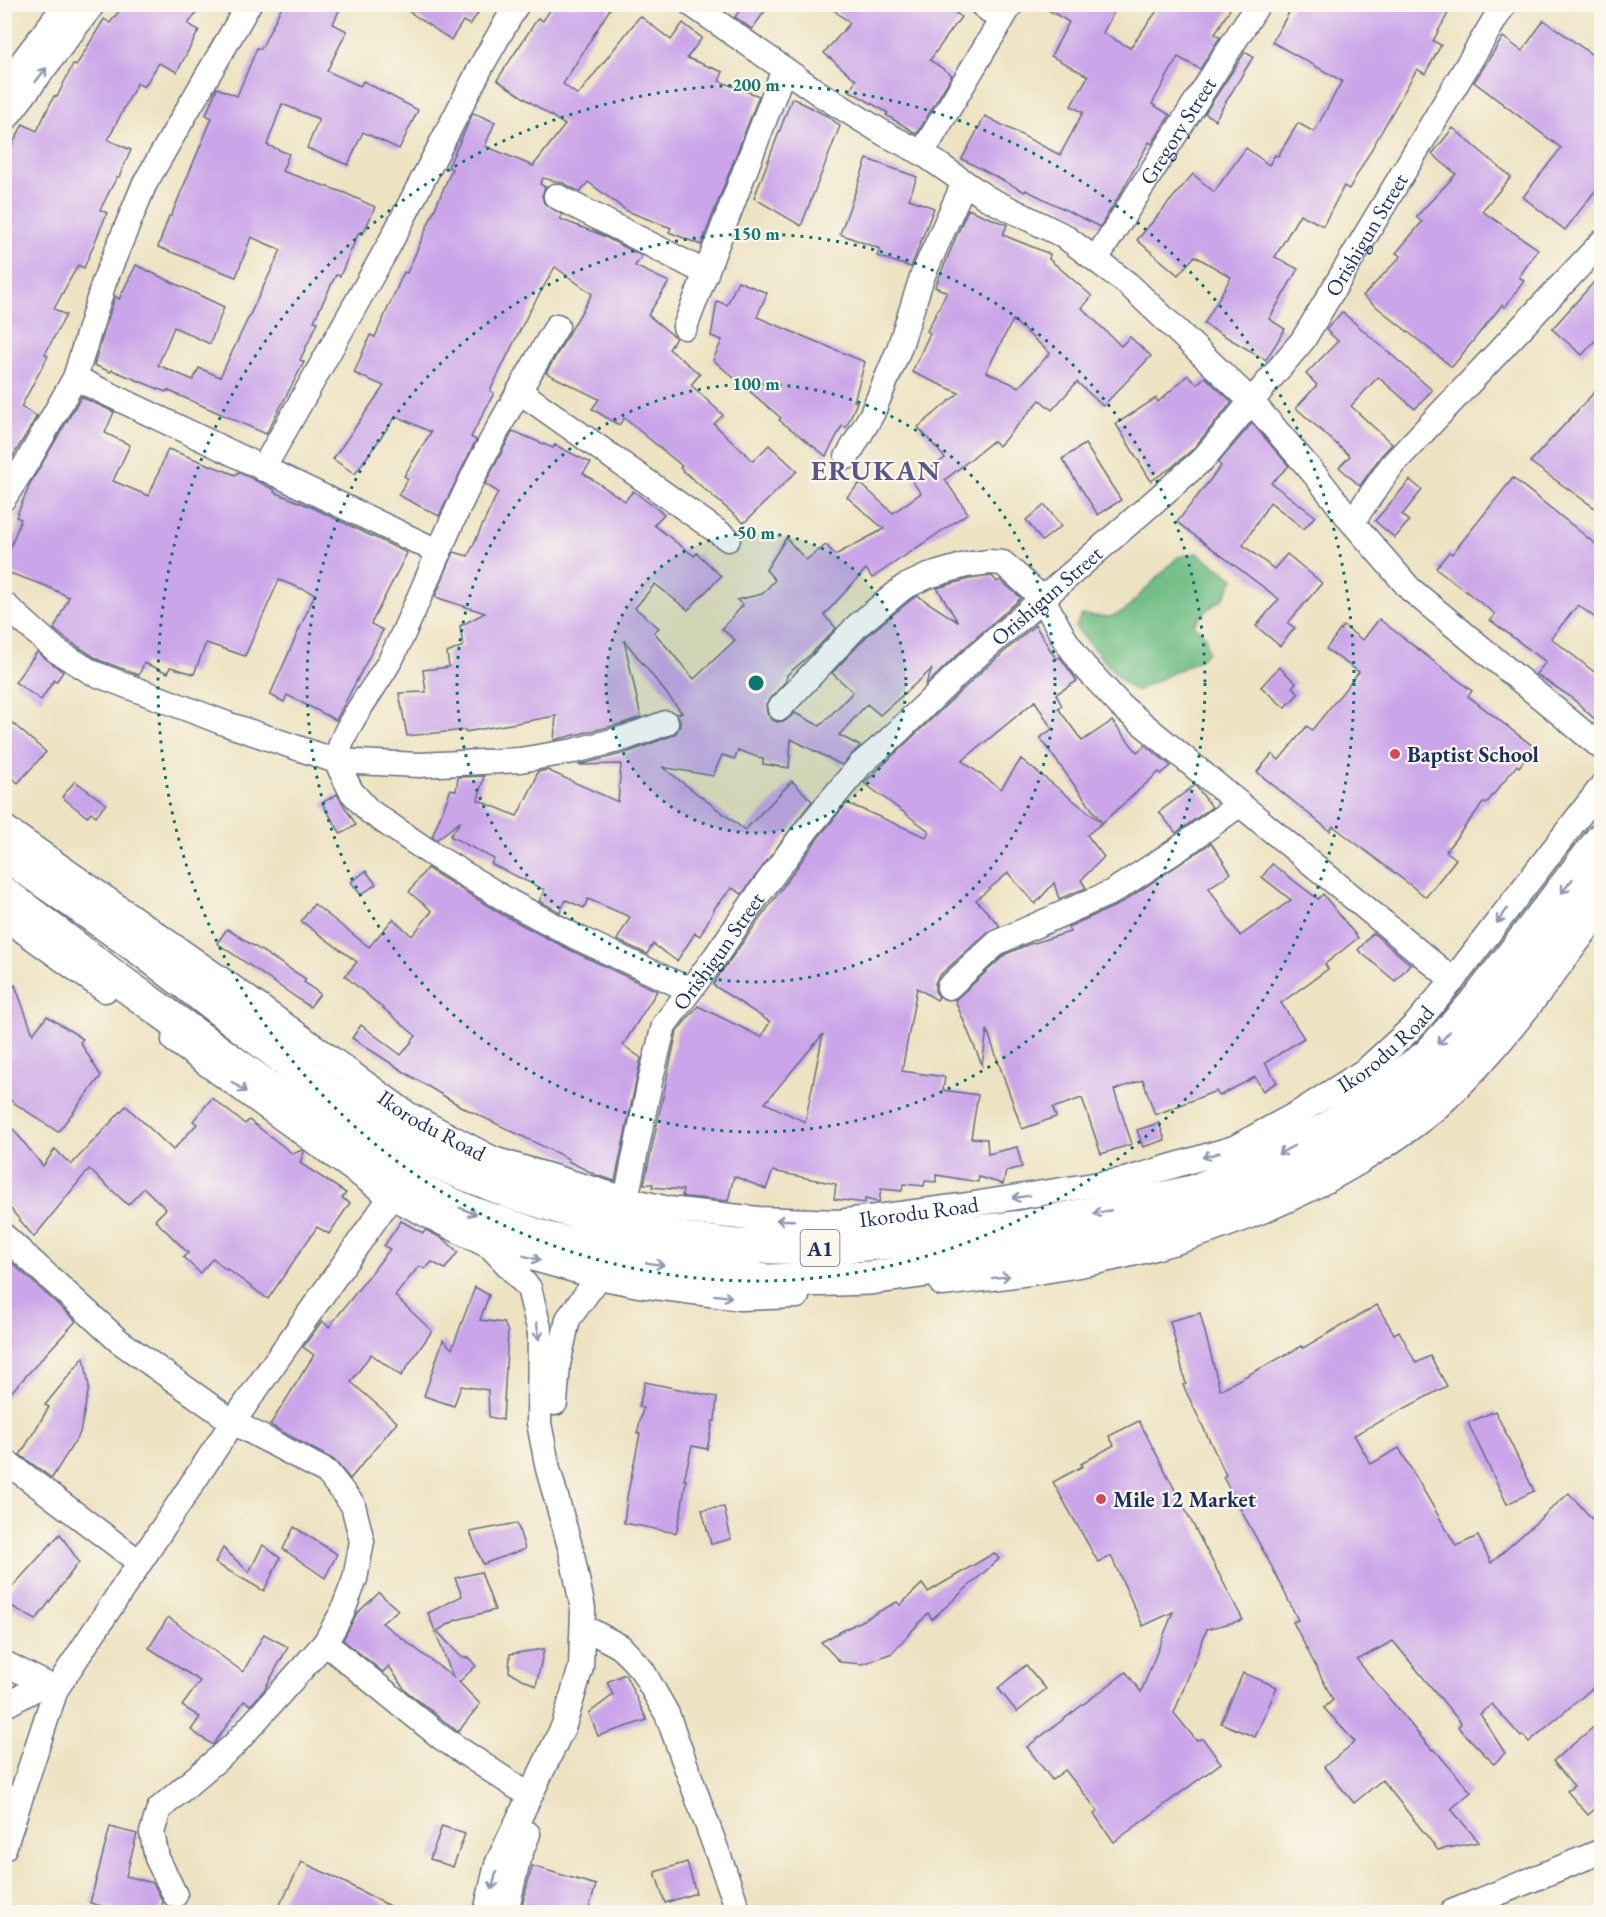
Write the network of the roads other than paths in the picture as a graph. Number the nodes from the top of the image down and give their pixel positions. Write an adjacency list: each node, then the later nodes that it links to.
1 (66, 4): 11 (street)
2 (93, 4): 12 (street, one-way to 2)
3 (249, 4): 21 (street)
4 (517, 4): 25 (street)
5 (691, 4): 10 (street)
6 (981, 4): 9 (street)
7 (1258, 4): 17 (street, Gregory Street)
8 (1504, 4): 23 (street, Orishigun Street)
9 (1006, 12): 13 (street)
10 (784, 69): 13 (street); 18 (street)
11 (4, 86)
12 (4, 121)
13 (922, 153): 14 (street)
14 (964, 183): 17 (street); 24 (street)
15 (556, 196): 18 (street)
16 (1602, 242): 27 (street)
17 (1096, 259): 23 (street)
18 (706, 273): 20 (street)
19 (557, 326): 22 (street)
20 (685, 327)
21 (75, 378): 25 (street); 26 (street)
22 (519, 391): 28 (street); 29 (street)
23 (1251, 401): 27 (street); 30 (street, Orishigun Street)
24 (847, 457)
25 (263, 469): 29 (street)
26 (4, 498)
27 (1352, 522): 34 (street)
28 (728, 539)
29 (439, 552): 35 (street)
30 (1043, 599): 32 (street); 37 (street); 48 (street, Orishigun Street)
31 (4, 604): 35 (street)
32 (780, 708)
33 (666, 723): 35 (street)
34 (1602, 748)
35 (336, 761): 48 (street)
36 (1602, 786): 46 (street, Ikorodu Road, one-way to 46)
37 (1240, 804): 46 (street); 47 (street)
38 (4, 827): 40 (street, Ikorodu Road)
39 (1602, 839): 40 (highway, Ikorodu Road / A1, one-way to 40)
40 (19, 850): 50 (street, Ikorodu Road)
41 (1602, 878): 45 (highway, A1, one-way to 41)
42 (4, 894): 45 (highway, A1)
43 (1602, 909): 53 (street, one-way to 43)
44 (4, 916): 45 (highway); 49 (street, one-way to 49)
45 (114, 977)
46 (1453, 980): 50 (street, Ikorodu Road, one-way to 50)
47 (949, 987)
48 (690, 990): 50 (street, Orishigun Street)
49 (391, 1197): 52 (street); 54 (street)
50 (626, 1199)
51 (4, 1236): 54 (street)
52 (491, 1247): 53 (street, one-way to 53); 62 (street, one-way to 62)
53 (599, 1277): 57 (street)
54 (233, 1422): 56 (street); 58 (street)
55 (4, 1460): 56 (street)
56 (140, 1562): 60 (street)
57 (593, 1632): 67 (street); 68 (street)
58 (325, 1643): 62 (street); 65 (street)
59 (4, 1663): 60 (street)
60 (50, 1687): 61 (street); 63 (street)
61 (4, 1706)
62 (530, 1796): 66 (street, one-way to 66)
63 (4, 1848)
64 (1602, 1851): 69 (street)
65 (176, 1895)
66 (486, 1912)
67 (506, 1912)
68 (740, 1912)
69 (1452, 1912)

